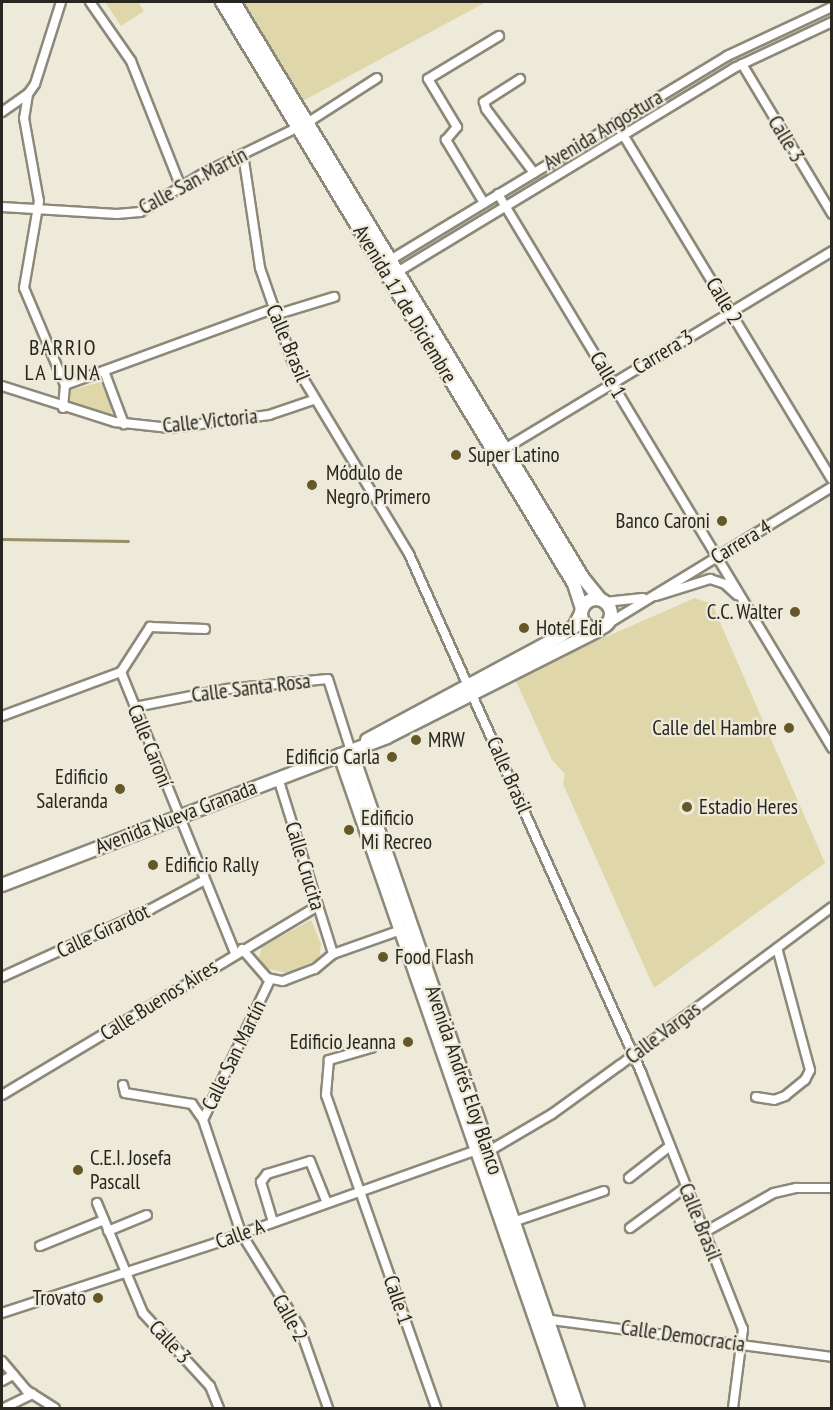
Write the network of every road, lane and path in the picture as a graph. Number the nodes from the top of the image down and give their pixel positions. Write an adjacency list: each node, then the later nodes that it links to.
1 (61, 2): 11 (street)
2 (90, 2): 18 (street)
3 (222, 2): 14 (street, Avenida 17 de Diciembre)
4 (234, 2): 14 (street, Avenida 17 de Diciembre)
5 (831, 7): 13 (street, Avenida Angostura)
6 (831, 22): 8 (street, Avenida Angostura)
7 (499, 36): 20 (street)
8 (742, 64): 15 (street, Avenida Angostura); 24 (street, Calle 3)
9 (377, 78): 14 (street, Calle San Martín)
10 (520, 79): 17 (street)
11 (28, 94): 12 (street); 23 (street)
12 (2, 112)
13 (616, 123): 15 (street, Calle 2); 17 (street, Avenida Angostura)
14 (302, 125): 16 (street, Calle San Martín); 26 (street, Avenida 17 de Diciembre)
15 (623, 135): 21 (street, Avenida Angostura); 29 (street, Calle 2)
16 (243, 154): 18 (street, Calle San Martín); 30 (street, Calle Brasil)
17 (534, 172): 19 (street, Avenida Angostura)
18 (181, 188): 23 (street, Calle San Martín)
19 (498, 194): 20 (street, Avenida Angostura); 21 (street, Calle 1)
20 (484, 203): 26 (street, Avenida Angostura)
21 (506, 206): 27 (street, Avenida Angostura); 32 (street, Calle 1)
22 (2, 207): 23 (street, Calle San Martín)
23 (38, 209): 33 (street)
24 (831, 214)
25 (831, 251): 29 (street, Carrera 3)
26 (386, 263): 27 (street, Avenida 17 de Diciembre)
27 (393, 274): 38 (street, Avenida 17 de Diciembre)
28 (334, 297): 30 (street)
29 (730, 311): 32 (street, Carrera 3); 39 (street, Calle 2)
30 (274, 312): 31 (street); 35 (street, Calle Brasil)
31 (104, 371): 33 (street); 37 (street)
32 (612, 383): 38 (street, Carrera 3); 41 (street, Calle 1)
33 (65, 385): 36 (street)
34 (2, 387): 36 (street, Calle Victoria)
35 (314, 400): 37 (street, Calle Victoria); 49 (street, Calle Brasil)
36 (63, 408): 37 (street, Calle Victoria)
37 (124, 424)
38 (500, 452): 43 (street, Avenida 17 de Diciembre); 45 (street, Avenida 17 de Diciembre)
39 (831, 479)
40 (831, 487): 41 (street, Carrera 4)
41 (717, 557): 42 (street, Carrera 4); 44 (street, Calle 1)
42 (650, 597): 43 (street, Carrera 4); 44 (street); 46 (street, Carrera 4)
43 (603, 601): 45 (street); 46 (street)
44 (744, 603): 52 (street, Calle 1)
45 (581, 611): 46 (street); 49 (street, Avenida Nueva Granada)
46 (604, 626): 49 (street, Avenida Nueva Granada)
47 (205, 629): 48 (street)
48 (121, 672): 50 (street, Calle Caroní); 51 (street)
49 (471, 688): 53 (street, Avenida Nueva Granada); 67 (street, Calle Brasil)
50 (135, 707): 53 (street, Calle Santa Rosa); 55 (street, Calle Caroní)
51 (2, 716)
52 (830, 743)
53 (346, 753): 54 (street, Avenida Nueva Granada); 60 (street, Avenida Andrés Eloy Blanco); 73 (street, Avenida Andrés Eloy Blanco)
54 (278, 778): 55 (street, Avenida Nueva Granada); 58 (street, Calle Crucita)
55 (177, 815): 56 (street, Calle Caroní); 57 (street, Avenida Nueva Granada)
56 (203, 881): 62 (street, Calle Caroní); 64 (street, Calle Girardot)
57 (2, 885)
58 (318, 906): 62 (street, Calle Buenos Aires); 63 (street, Calle Crucita)
59 (831, 908): 61 (street, Calle Vargas)
60 (401, 930): 63 (street, Calle San Martín); 73 (street, Avenida Andrés Eloy Blanco)
61 (777, 948): 67 (street, Calle Vargas); 70 (street)
62 (239, 951): 65 (street, Calle San Martín); 69 (street, Calle Buenos Aires)
63 (333, 954): 65 (street, Calle San Martín)
64 (2, 977)
65 (270, 980): 71 (street, Calle San Martín)
66 (371, 1048): 77 (street, Calle 1)
67 (633, 1055): 72 (street, Calle Brasil); 73 (street, Calle Vargas)
68 (123, 1085): 71 (street)
69 (2, 1095)
70 (756, 1097)
71 (203, 1120): 87 (street, Calle San Martín)
72 (670, 1146): 74 (street); 75 (street, Calle Brasil)
73 (483, 1150): 77 (street, Calle A); 84 (street, Avenida Andrés Eloy Blanco); 92 (street, Avenida Andrés Eloy Blanco)
74 (629, 1178)
75 (686, 1187): 85 (street); 88 (street, Calle Brasil)
76 (831, 1188): 88 (street)
77 (360, 1191): 80 (street, Calle A); 103 (street, Calle 1)
78 (604, 1191): 84 (street)
79 (97, 1203): 82 (street, Calle 3)
80 (327, 1203): 83 (street, Calle A); 83 (street)
81 (147, 1215): 86 (street)
82 (104, 1220): 86 (street, Calle 3); 89 (street)
83 (273, 1222): 87 (street, Calle A)
84 (513, 1222): 92 (street, Avenida Andrés Eloy Blanco)
85 (630, 1228)
86 (108, 1231): 90 (street, Calle 3)
87 (241, 1233): 90 (street, Calle A); 102 (street, Calle 2)
88 (705, 1233): 93 (street, Calle Brasil)
89 (40, 1246)
90 (124, 1274): 91 (street, Calle A); 101 (street, Calle 3)
91 (2, 1313)
92 (541, 1318): 93 (street, Calle Democracia); 104 (street, Avenida Andrés Eloy Blanco); 105 (street, Avenida Andrés Eloy Blanco)
93 (744, 1344): 94 (street, Calle Democracia); 106 (street, Calle Brasil)
94 (831, 1357)
95 (2, 1361): 96 (street)
96 (13, 1375): 97 (street); 98 (street)
97 (2, 1381)
98 (33, 1394): 99 (street); 100 (street)
99 (4, 1408)
100 (55, 1408)
101 (219, 1408)
102 (328, 1408)
103 (436, 1408)
104 (566, 1408)
105 (578, 1408)
106 (734, 1408)

